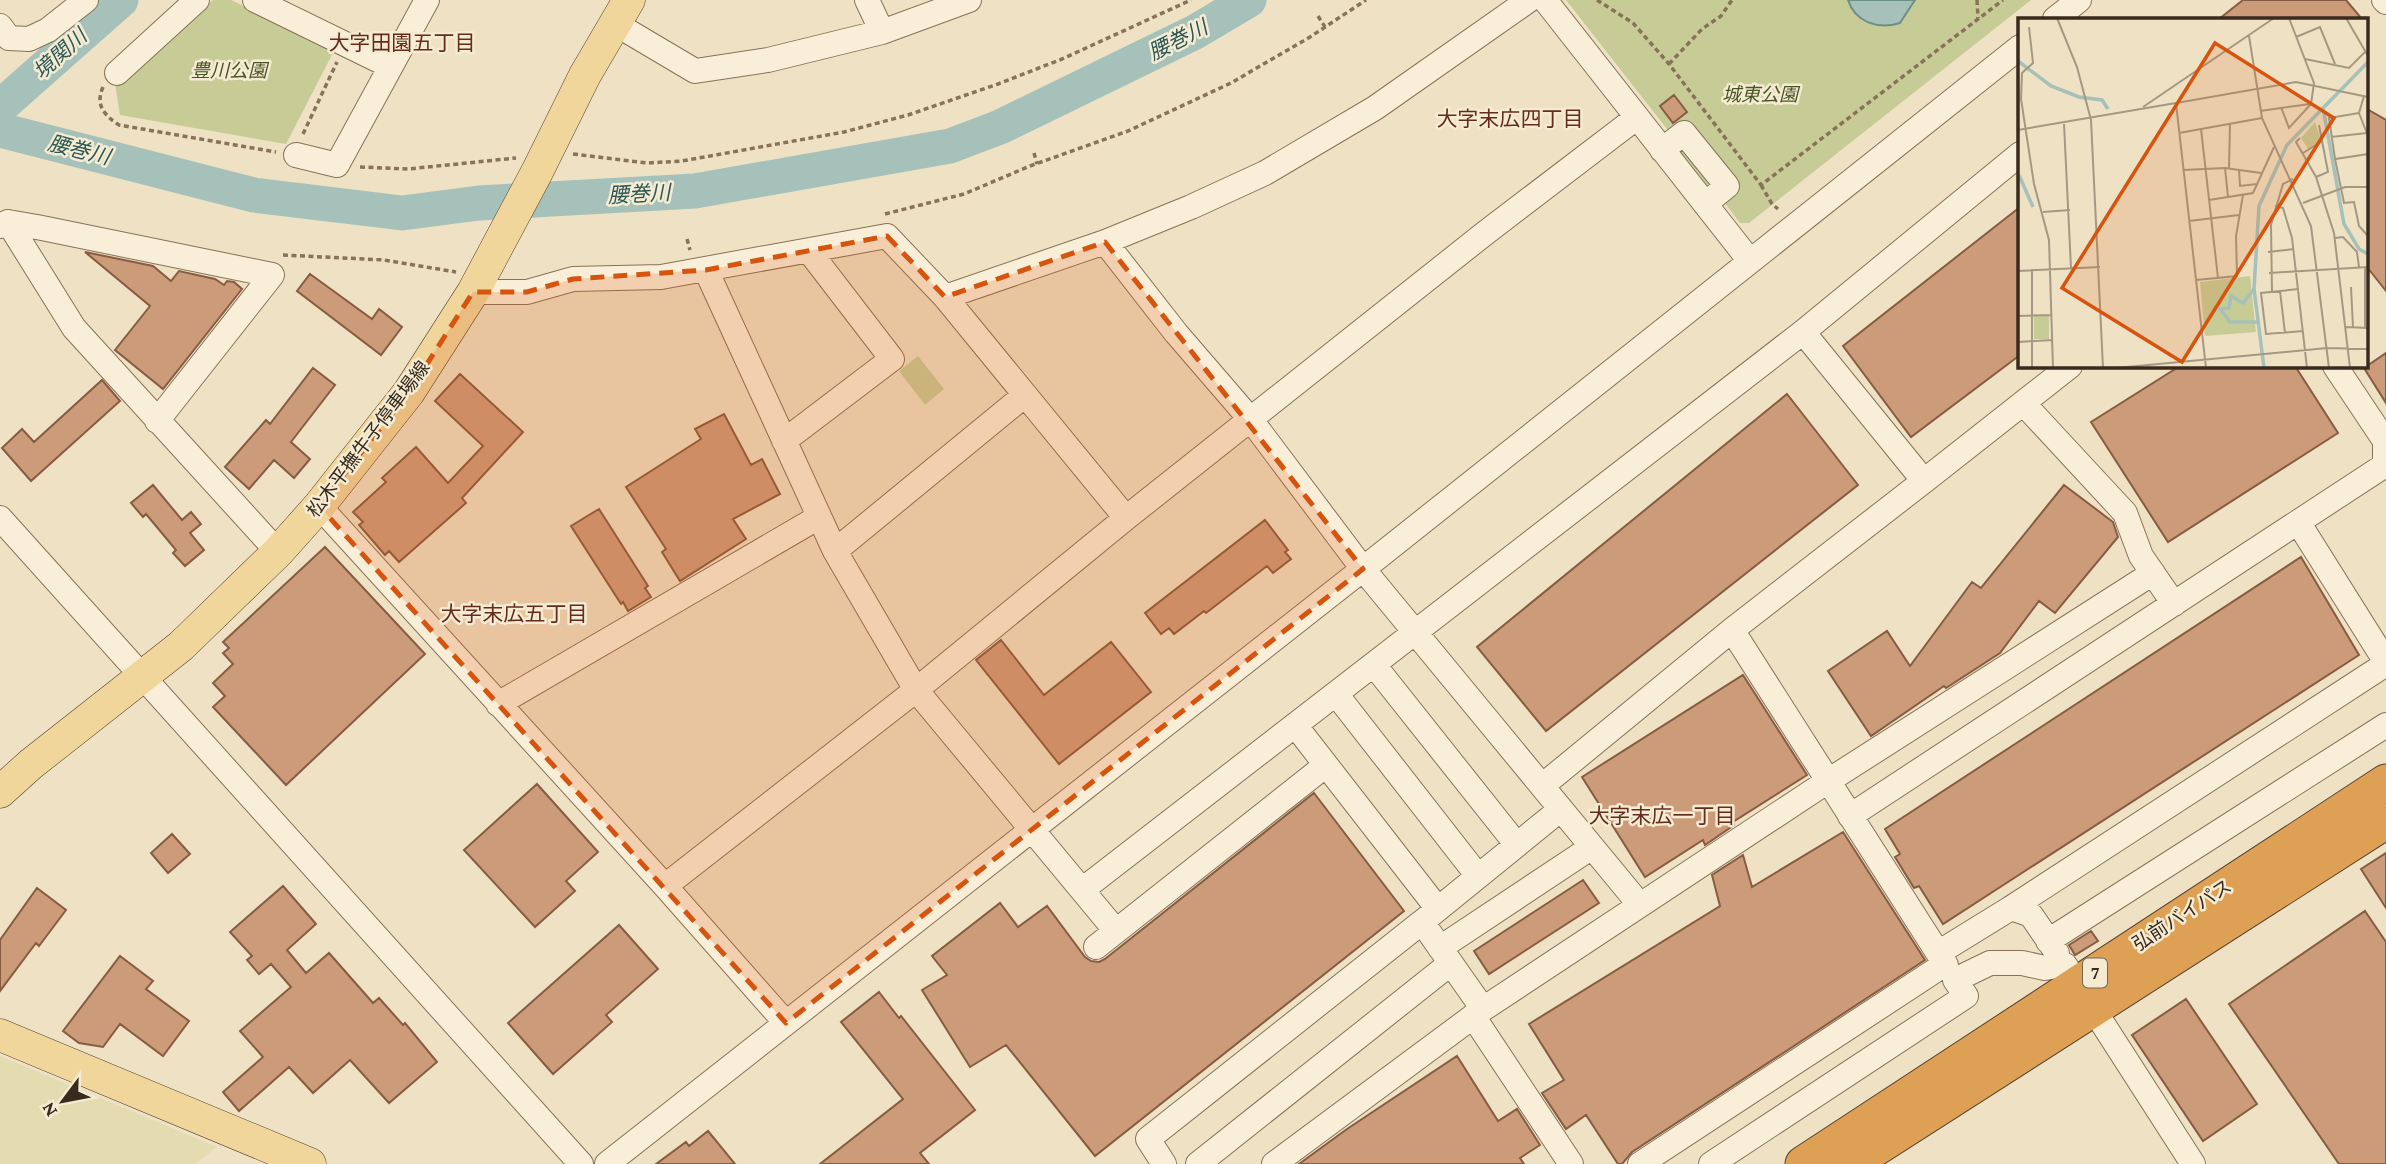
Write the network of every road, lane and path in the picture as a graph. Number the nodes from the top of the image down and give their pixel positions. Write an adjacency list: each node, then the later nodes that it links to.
1 (86, 0): 20 (street)
2 (197, 0): 27 (street)
3 (255, 0): 23 (street)
4 (427, 0): 26 (street)
5 (867, 0): 22 (street)
6 (969, 0): 22 (street)
7 (1191, 0): 32 (path)
8 (1366, 0): 21 (path)
9 (1529, 0): 40 (street)
10 (1545, 0): 28 (street)
11 (1597, 0): 25 (path)
12 (1732, 0): 25 (path)
13 (1977, 0): 18 (path)
14 (2003, 0): 18 (path)
15 (2079, 0): 19 (street)
16 (622, 12): 22 (street); 32 (main road, 松木平撫牛子停車場線)
17 (1318, 16): 21 (path)
18 (1978, 18): 35 (path)
19 (2055, 18)
20 (0, 26)
21 (1325, 27): 33 (path)
22 (882, 32)
23 (346, 44): 26 (street); 29 (path)
24 (2018, 49): 44 (street)
25 (1669, 64): 35 (path)
26 (390, 66): 34 (street)
27 (117, 73): 29 (path)
28 (1636, 118): 44 (street); 52 (street)
29 (290, 151): 34 (street)
30 (1034, 153): 33 (path)
31 (2018, 156): 47 (street)
32 (541, 164): 34 (path); 45 (main road, 松木平撫牛子停車場線)
33 (1037, 164): 37 (path)
34 (337, 165)
35 (1761, 186): 36 (path)
36 (1778, 209)
37 (875, 216)
38 (4, 224): 53 (street); 53 (street)
39 (687, 239): 43 (path)
40 (1105, 242): 46 (street); 52 (street)
41 (809, 251): 43 (street); 46 (street); 54 (street)
42 (279, 254): 45 (path)
43 (699, 261): 45 (street); 54 (street)
44 (1750, 261): 63 (street)
45 (483, 274): 56 (main road, 松木平撫牛子停車場線)
46 (945, 297): 50 (street)
47 (1803, 332): 55 (street); 67 (street)
48 (2067, 368): 51 (street)
49 (2336, 368): 60 (street)
50 (1025, 395): 59 (street); 61 (street)
51 (2023, 403): 55 (street); 64 (street)
52 (1251, 420): 59 (street); 63 (street)
53 (157, 421): 62 (street)
54 (785, 441): 57 (street)
55 (1924, 481): 66 (street)
56 (319, 506): 62 (main road, 松木平撫牛子停車場線); 73 (street)
57 (819, 517): 61 (street); 73 (street)
58 (0, 518): 70 (street)
59 (1126, 518): 71 (street)
60 (2298, 522): 65 (street); 68 (street)
61 (835, 551): 71 (street)
62 (278, 552): 70 (main road, 松木平撫牛子停車場線)
63 (1363, 569): 67 (street); 84 (street)
64 (2153, 573): 65 (street); 77 (street)
65 (2174, 604): 82 (street)
66 (1732, 630): 77 (street); 79 (street)
67 (1415, 632): 69 (street); 79 (street)
68 (2386, 663): 91 (street)
69 (1374, 665): 72 (street); 85 (street)
70 (143, 677): 80 (main road, 松木平撫牛子停車場線); 103 (street)
71 (916, 690): 84 (street); 88 (street)
72 (1336, 694): 74 (street); 87 (street)
73 (498, 704): 88 (street)
74 (1295, 725): 76 (street); 89 (street)
75 (2386, 725): 94 (street)
76 (1326, 765): 92 (street); 93 (street)
77 (1828, 781): 82 (street); 90 (street)
78 (2386, 782): 98 (highway, 弘前バイパス / 7)
79 (1542, 786): 81 (street)
80 (0, 792)
81 (1561, 809): 85 (street); 86 (street)
82 (1850, 816): 97 (street)
83 (2386, 821): 98 (highway, 弘前バイパス / 7)
84 (1032, 830): 89 (street); 100 (street)
85 (1517, 845): 87 (street)
86 (1592, 847): 90 (street); 96 (street)
87 (1478, 876): 92 (street)
88 (666, 886): 100 (street)
89 (1082, 890): 93 (street)
90 (1640, 905): 99 (street)
91 (2011, 908): 94 (street); 97 (street)
92 (1430, 915): 96 (street); 105 (street)
93 (1116, 931): 95 (street)
94 (2048, 941): 98 (street)
95 (1096, 947)
96 (1446, 956): 99 (street); 106 (street)
97 (1946, 966): 98 (street); 109 (street); 110 (street)
98 (2078, 986): 111 (highway, 弘前バイパス / 7); 112 (highway, 弘前バイパス / 7); 113 (street)
99 (1478, 1013): 107 (street); 108 (street)
100 (786, 1023): 104 (street)
101 (0, 1035): 102 (main road)
102 (310, 1164)
103 (581, 1164)
104 (607, 1164)
105 (1164, 1164)
106 (1198, 1164)
107 (1274, 1164)
108 (1571, 1164)
109 (1640, 1164)
110 (1711, 1164)
111 (1803, 1164)
112 (1851, 1164)
113 (2193, 1164)

